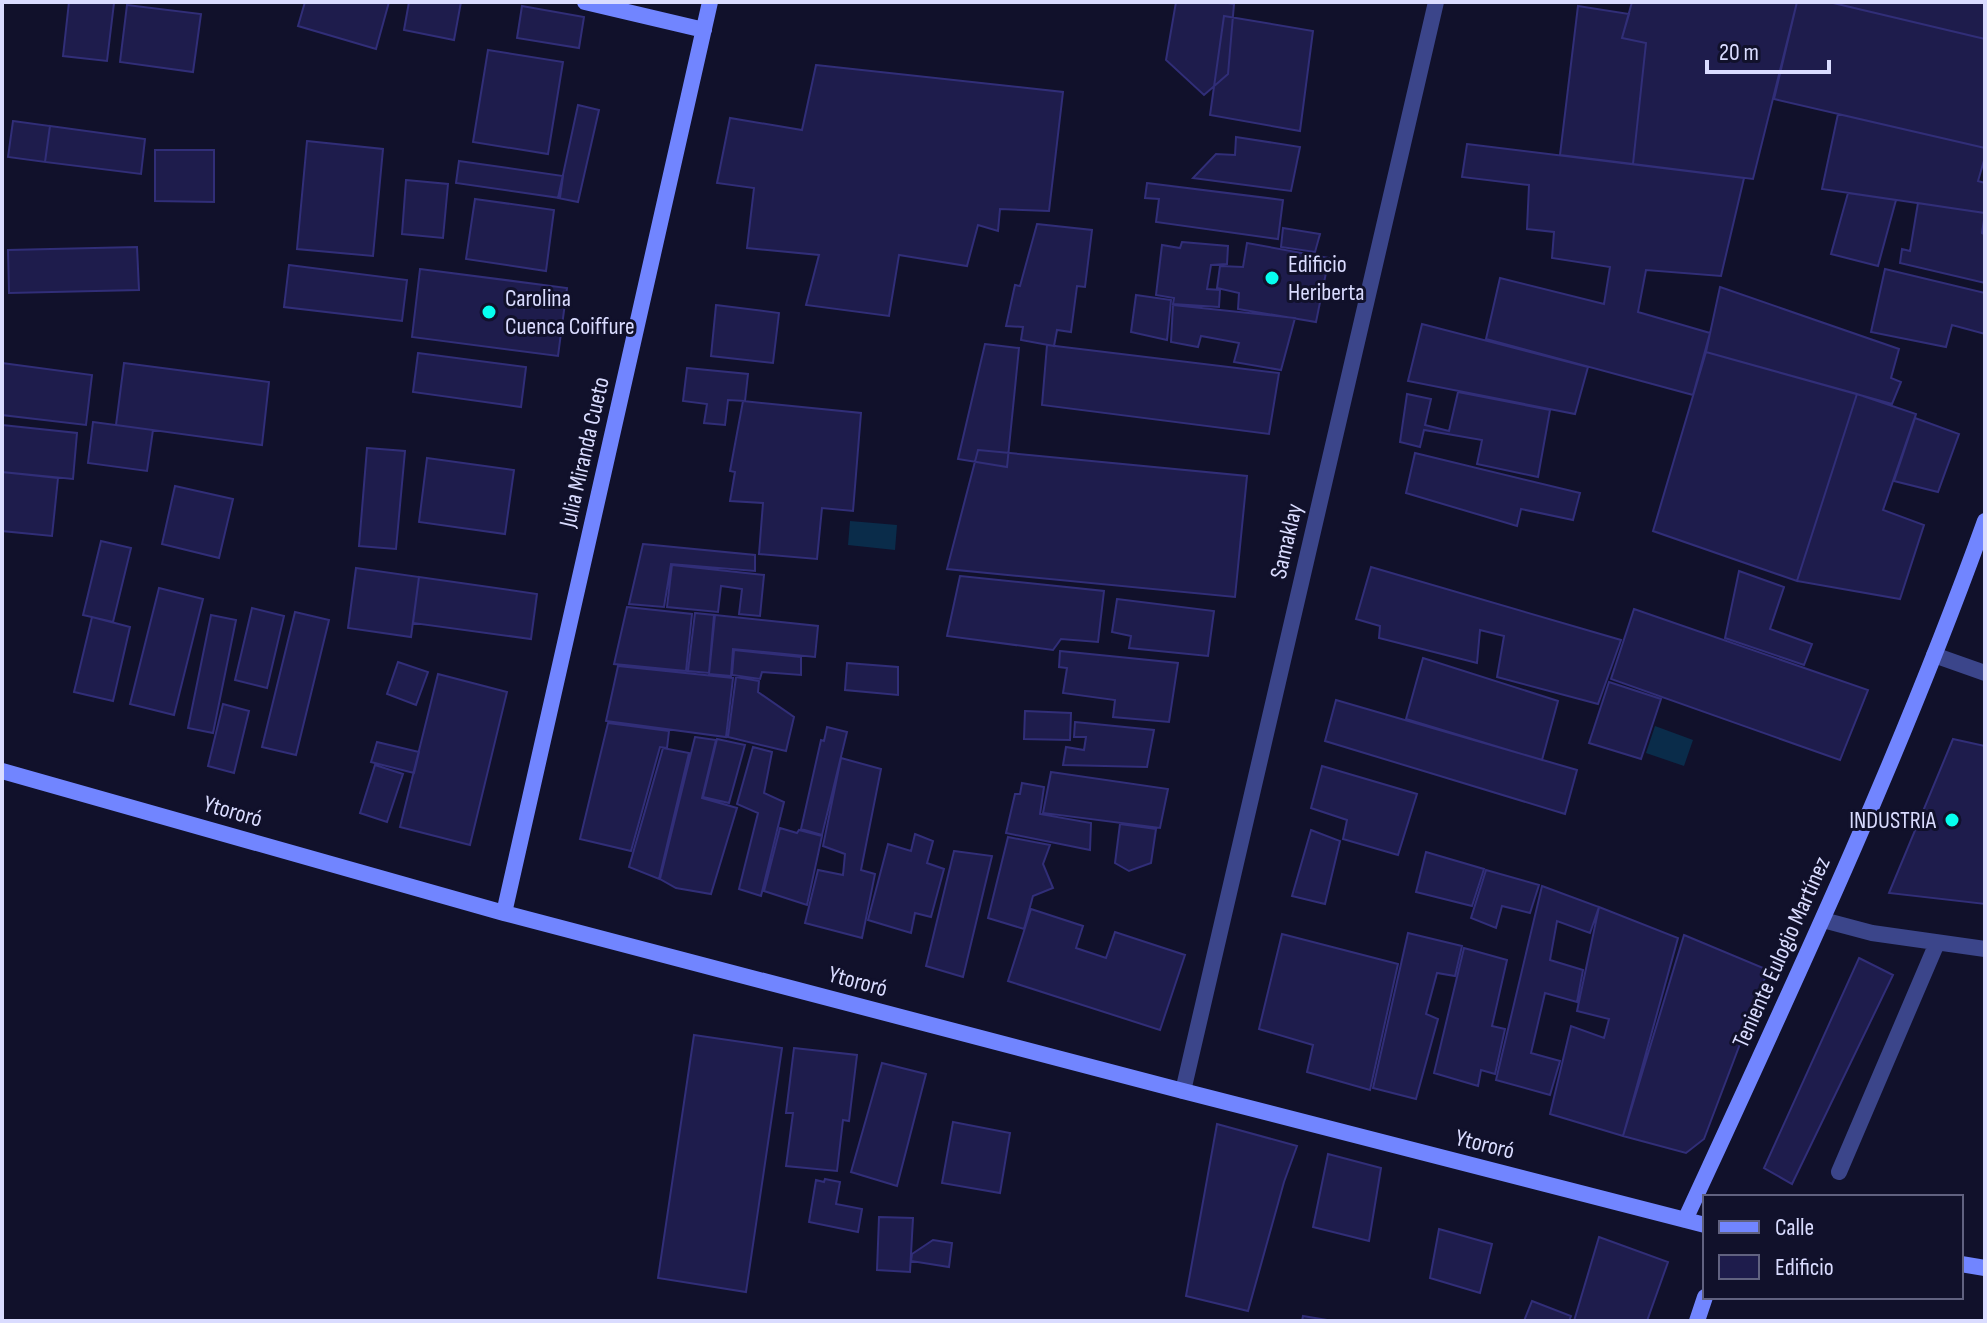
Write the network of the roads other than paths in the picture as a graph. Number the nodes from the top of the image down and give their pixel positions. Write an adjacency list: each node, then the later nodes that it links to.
1 (585, 2): 4 (street)
2 (710, 2): 4 (street, Julia Miranda Cueto)
3 (1436, 2): 13 (street, Samaklay)
4 (704, 30): 9 (street, Julia Miranda Cueto)
5 (1985, 521): 6 (street, Teniente Eulogio Martínez)
6 (1934, 655): 7 (street); 10 (street, Teniente Eulogio Martínez)
7 (1985, 673)
8 (2, 771): 9 (street, Ytororó)
9 (504, 913): 13 (street, Ytororó)
10 (1823, 920): 11 (street); 15 (street, Teniente Eulogio Martínez)
11 (1937, 943): 12 (street); 14 (street)
12 (1985, 949)
13 (1183, 1091): 15 (street, Ytororó)
14 (1839, 1172)
15 (1685, 1220): 16 (street, Ytororó)
16 (1703, 1224)
17 (1963, 1264): 18 (street)
18 (1985, 1268)
19 (1704, 1299): 20 (street)
20 (1697, 1321)

